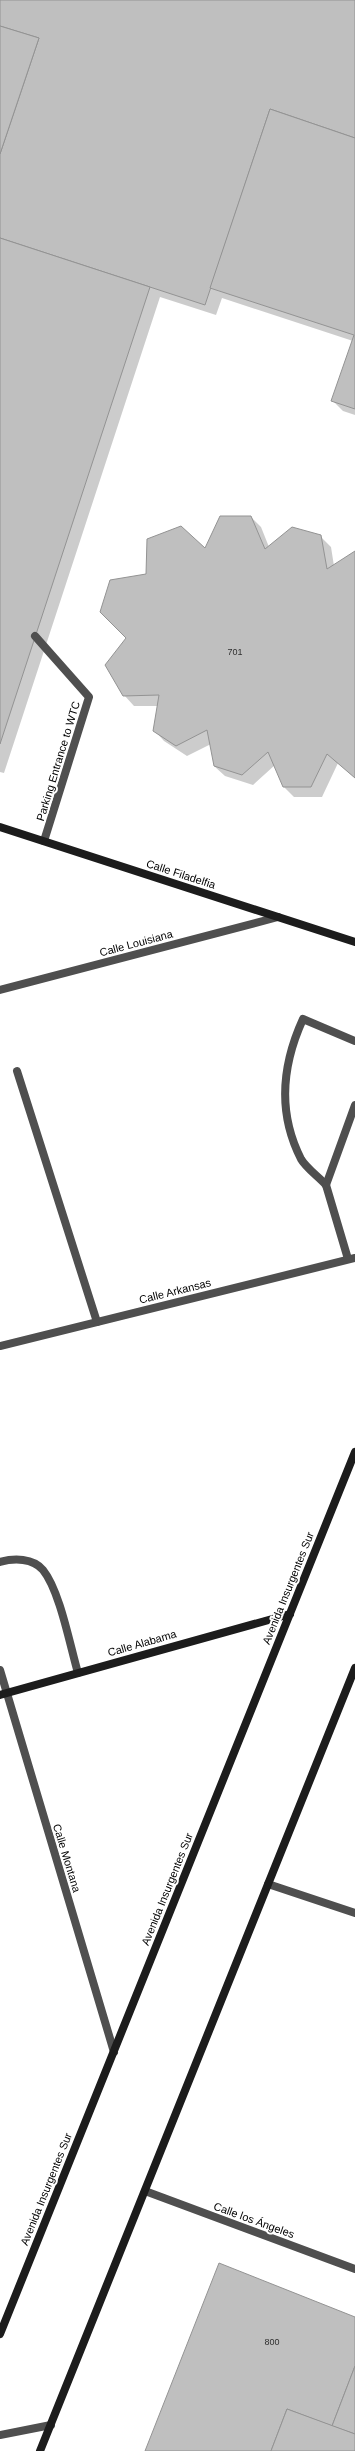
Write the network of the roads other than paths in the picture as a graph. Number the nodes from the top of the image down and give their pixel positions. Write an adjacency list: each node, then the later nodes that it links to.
1 (35, 636): 3 (street, Parking Entrance to WTC)
2 (0, 827): 3 (main road, Calle Filadelfia)
3 (44, 841): 4 (main road, Calle Filadelfia)
4 (278, 916): 5 (main road, Calle Filadelfia); 6 (street, Calle Louisiana)
5 (355, 942)
6 (0, 990)
7 (355, 1041): 10 (street)
8 (17, 1071): 12 (street)
9 (355, 1105): 10 (street)
10 (326, 1185): 11 (street)
11 (352, 1258): 12 (street, Calle Arkansas)
12 (97, 1322): 13 (street, Calle Arkansas)
13 (0, 1346)
14 (355, 1452): 16 (main road, Avenida Insurgentes Sur)
15 (0, 1562): 19 (street)
16 (290, 1614): 19 (main road, Calle Alabama); 23 (main road, Avenida Insurgentes Sur)
17 (355, 1668): 21 (main road)
18 (0, 1670): 20 (street, Calle Montana)
19 (78, 1673): 20 (main road, Calle Alabama)
20 (3, 1694): 23 (street, Calle Montana)
21 (268, 1884): 22 (street); 24 (main road)
22 (355, 1913)
23 (114, 2052): 26 (main road, Avenida Insurgentes Sur)
24 (145, 2191): 25 (street, Calle los Ángeles); 27 (main road)
25 (355, 2269)
26 (0, 2334)
27 (51, 2425): 28 (street); 29 (main road)
28 (0, 2435)
29 (40, 2451)

